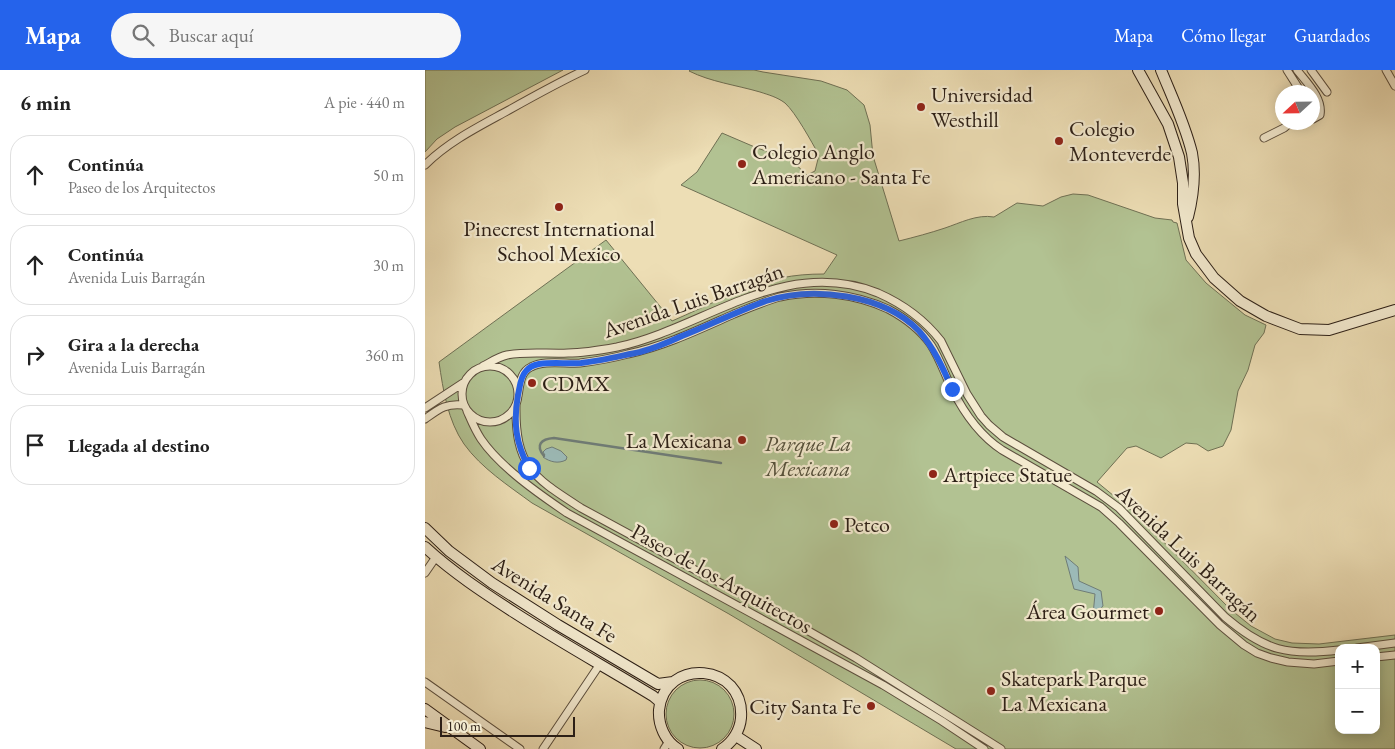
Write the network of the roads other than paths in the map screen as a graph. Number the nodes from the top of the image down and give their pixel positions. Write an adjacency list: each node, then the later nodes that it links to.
1 (585, 70): 14 (street)
2 (1138, 70): 15 (street)
3 (1161, 70): 15 (street)
4 (1287, 70): 8 (street)
5 (1297, 70): 9 (street)
6 (1311, 70): 11 (street)
7 (1386, 70): 10 (street)
8 (1297, 85)
9 (1309, 85)
10 (1395, 86)
11 (1327, 92)
12 (1281, 130): 13 (street)
13 (1264, 138)
14 (425, 165)
15 (1187, 221): 16 (street)
16 (1395, 310)
17 (655, 336): 18 (street); 19 (street, Avenida Luis Barragán); 26 (street, Avenida Luis Barragán)
18 (659, 346): 21 (street, Avenida Luis Barragán); 27 (street, Avenida Luis Barragán)
19 (483, 366): 20 (street); 21 (street)
20 (463, 383): 23 (street); 24 (street)
21 (518, 396): 22 (street)
22 (516, 405): 24 (street); 32 (street, Paseo de los Arquitectos)
23 (425, 408)
24 (465, 408): 25 (street); 33 (street, Paseo de los Arquitectos)
25 (425, 419)
26 (989, 425): 27 (street); 36 (street, Avenida Luis Barragán)
27 (981, 433): 39 (street, Avenida Luis Barragán)
28 (425, 528): 44 (street, Avenida Santa Fe)
29 (425, 547): 30 (street, Avenida Santa Fe)
30 (436, 557): 31 (street); 42 (street, Avenida Santa Fe)
31 (425, 572)
32 (699, 572): 33 (street); 58 (street, Paseo de los Arquitectos)
33 (693, 583): 57 (street, Paseo de los Arquitectos)
34 (1395, 643): 35 (street)
35 (1380, 645)
36 (1269, 646): 37 (street, Avenida Luis Barragán); 39 (street)
37 (1335, 650)
38 (1395, 655): 40 (street)
39 (1265, 656): 41 (street, Avenida Luis Barragán)
40 (1380, 657)
41 (1335, 661)
42 (600, 664): 45 (street, Avenida Santa Fe); 54 (street)
43 (425, 682): 53 (street)
44 (673, 682): 45 (street); 49 (street)
45 (660, 702): 50 (street)
46 (425, 710): 48 (street)
47 (425, 722): 48 (street)
48 (453, 730): 52 (street)
49 (736, 736): 51 (street); 56 (street)
50 (666, 745): 55 (street)
51 (726, 748)
52 (479, 749)
53 (520, 749)
54 (543, 749)
55 (678, 749)
56 (756, 749)
57 (984, 749)
58 (1001, 749)

